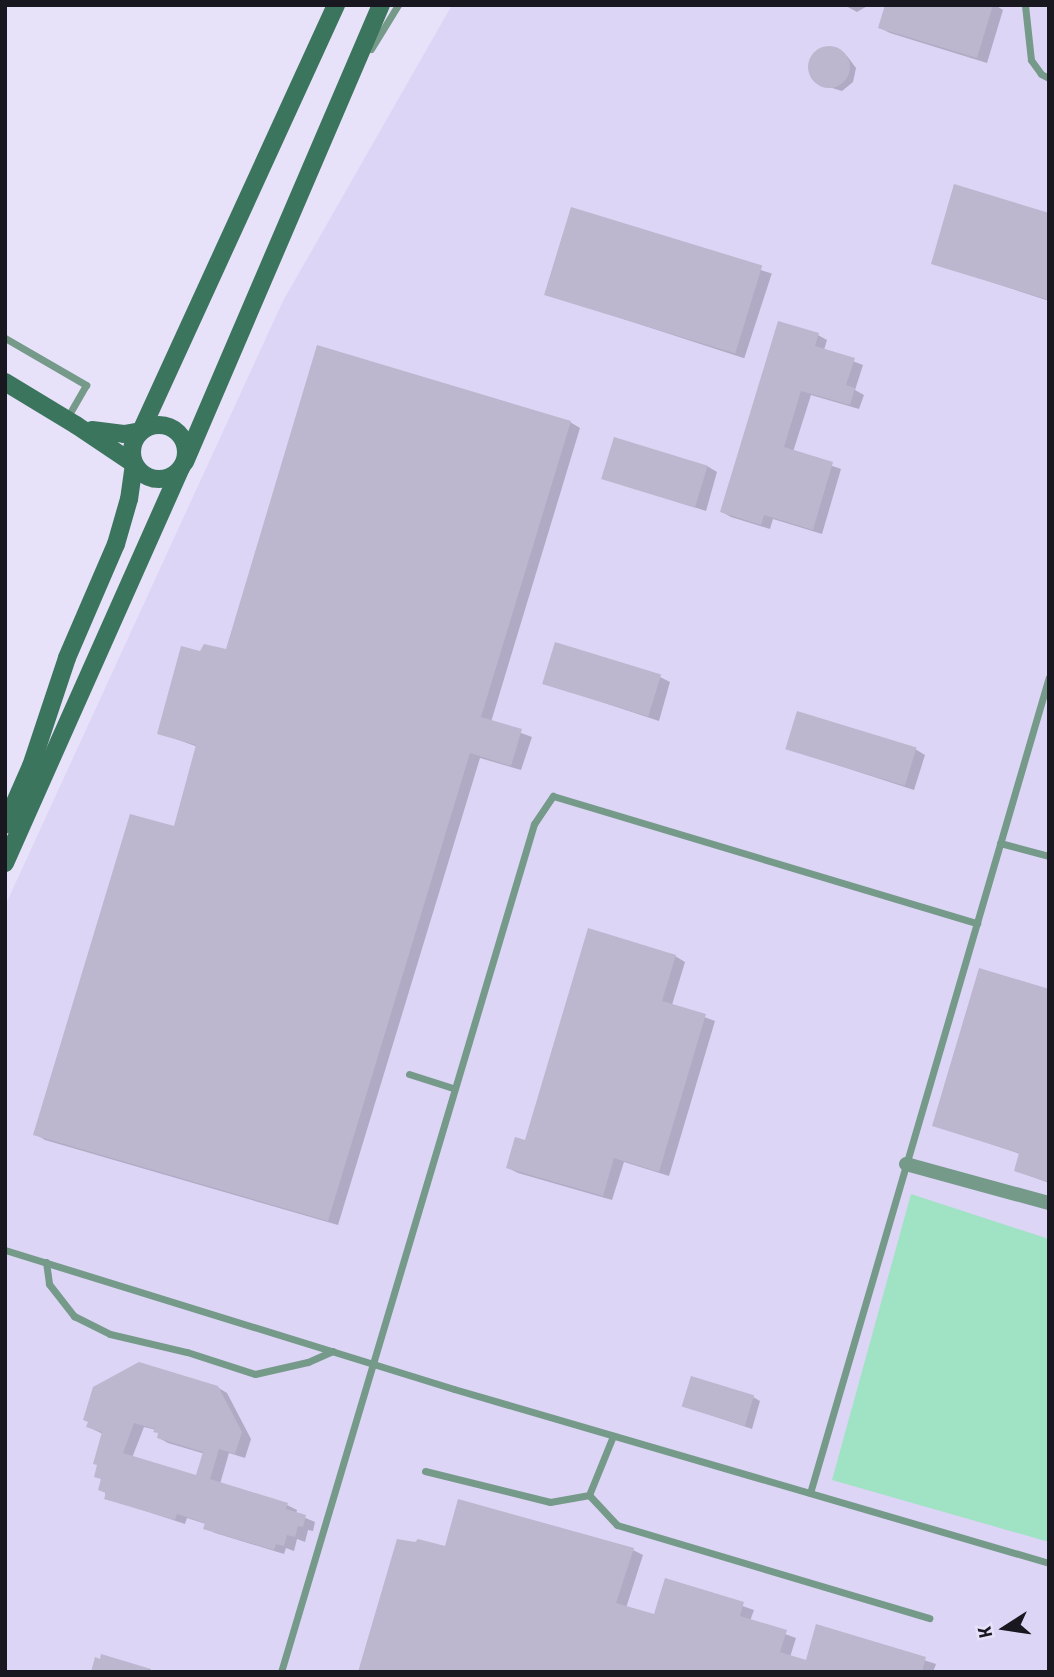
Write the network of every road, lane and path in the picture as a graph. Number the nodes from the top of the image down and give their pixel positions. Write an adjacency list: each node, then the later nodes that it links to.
1 (336, 5): 10 (main road)
2 (381, 5): 6 (main road)
3 (398, 5): 6 (lane)
4 (1026, 5): 5 (lane)
5 (1049, 78)
6 (348, 89): 12 (main road)
7 (5, 338): 9 (lane)
8 (5, 382): 9 (main road)
9 (71, 422): 10 (main road); 11 (main road)
10 (141, 431): 11 (main road); 12 (main road)
11 (134, 464): 12 (main road); 14 (main road)
12 (182, 466): 17 (main road)
13 (1049, 677): 15 (lane)
14 (5, 825)
15 (1000, 843): 16 (lane); 18 (lane)
16 (1049, 856)
17 (5, 863)
18 (977, 923): 20 (lane); 21 (lane)
19 (409, 1073): 20 (lane)
20 (453, 1088): 26 (lane)
21 (906, 1164): 22 (street); 29 (lane)
22 (1049, 1203)
23 (5, 1250): 24 (lane)
24 (46, 1262): 25 (lane); 25 (lane)
25 (333, 1351): 26 (lane)
26 (371, 1363): 27 (lane); 33 (lane)
27 (613, 1436): 29 (lane); 30 (lane)
28 (425, 1471): 30 (lane)
29 (810, 1493): 31 (lane)
30 (589, 1495): 32 (lane)
31 (1049, 1563)
32 (929, 1618)
33 (281, 1672)

